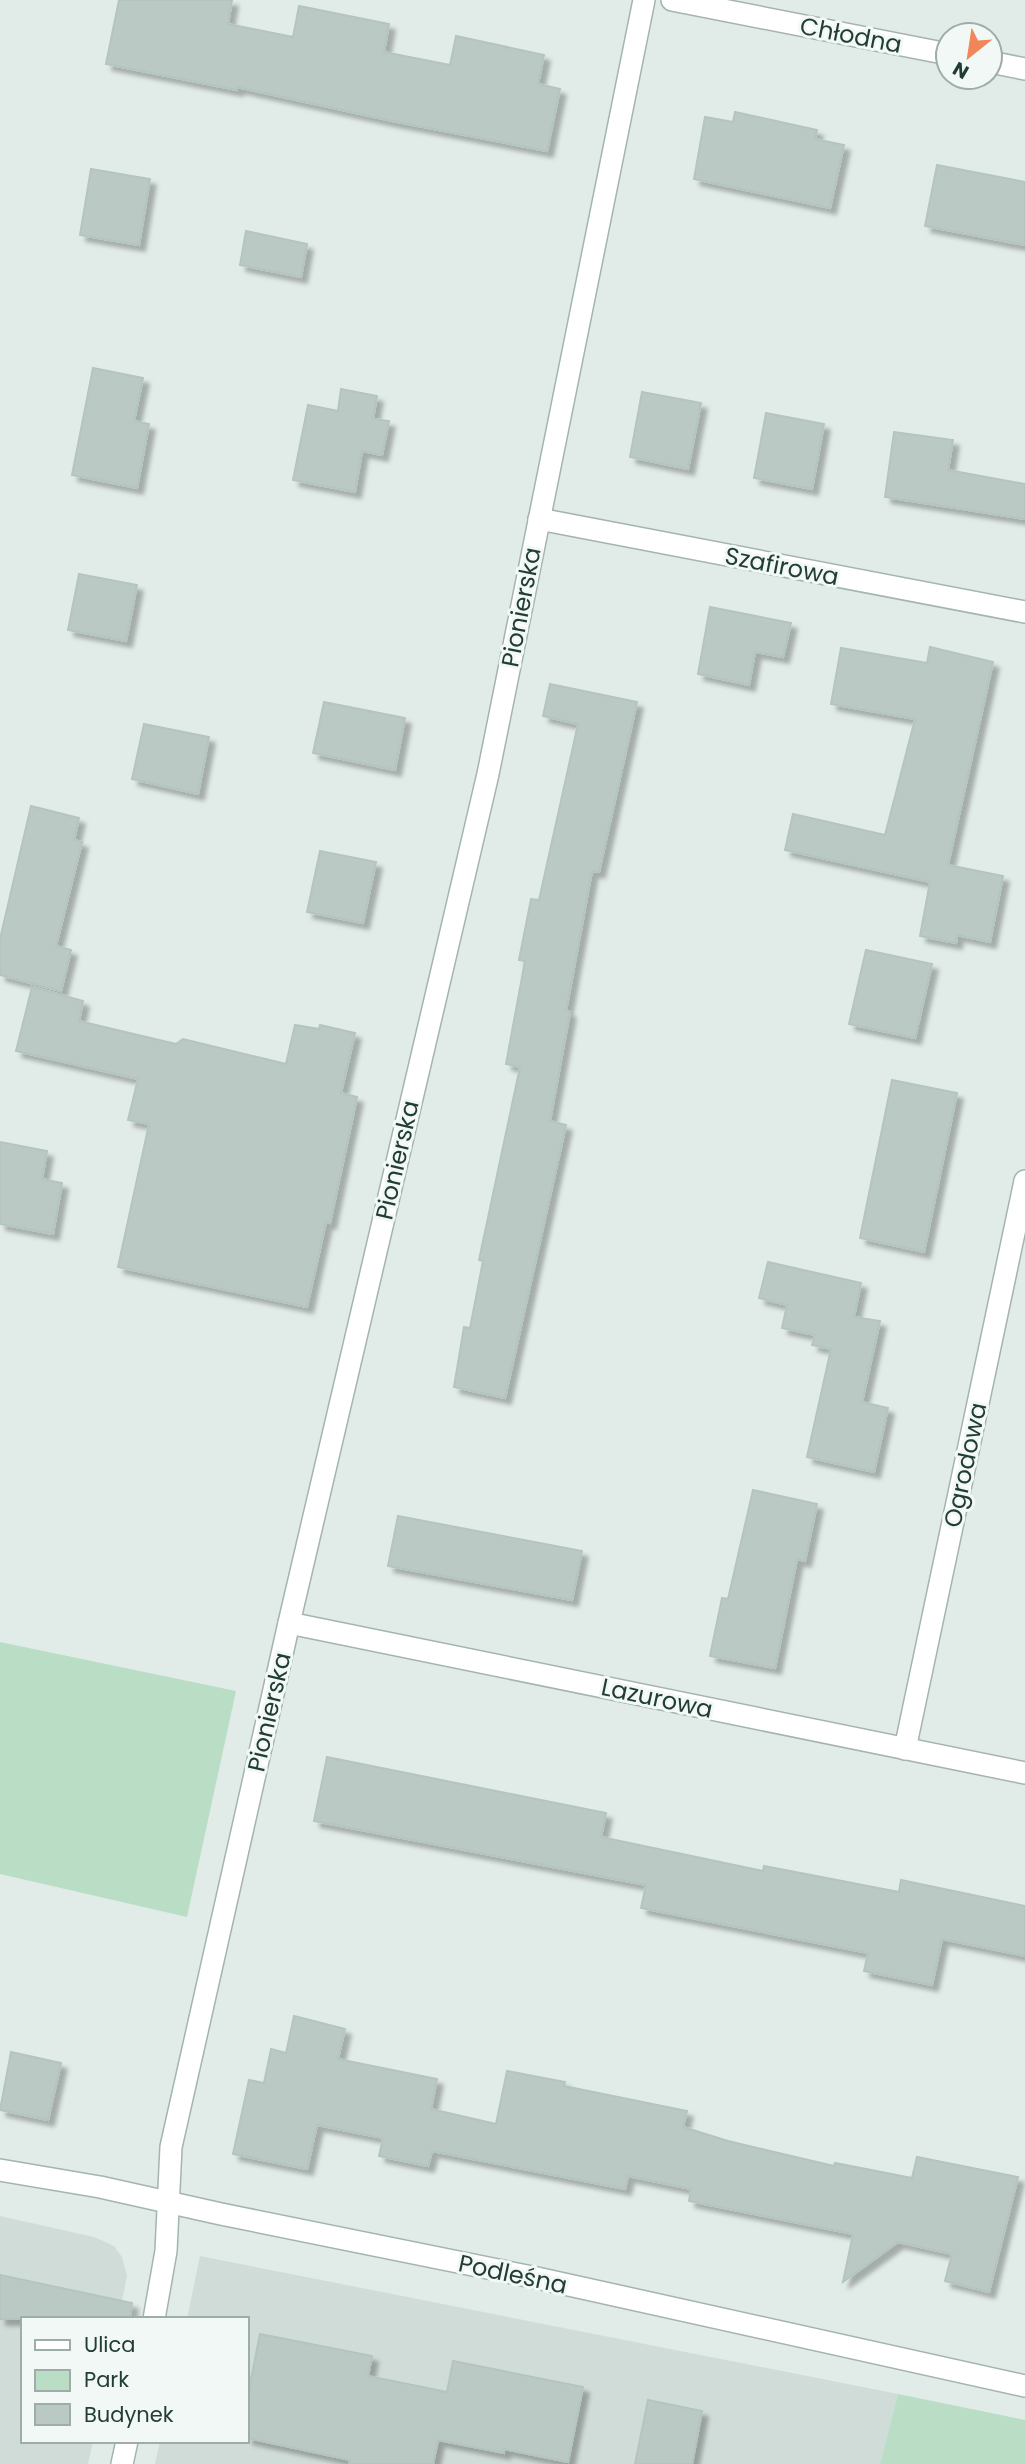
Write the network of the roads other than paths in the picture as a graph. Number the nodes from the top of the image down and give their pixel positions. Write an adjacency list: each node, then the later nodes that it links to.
1 (644, 0): 6 (street, Pionierska)
2 (672, 0): 3 (street, Chłodna)
3 (934, 51)
4 (1004, 65): 5 (street)
5 (1025, 69)
6 (539, 519): 7 (street, Szafirowa); 9 (street, Pionierska)
7 (1025, 612)
8 (1025, 1181): 10 (street, Ogrodowa)
9 (289, 1623): 10 (street, Lazurowa); 13 (street, Pionierska)
10 (905, 1749): 11 (street, Lazurowa)
11 (1025, 1773)
12 (0, 2170): 13 (street, Podleśna)
13 (169, 2201): 14 (street, Pionierska); 15 (street, Podleśna)
14 (154, 2317)
15 (1025, 2386)
16 (127, 2443): 17 (street)
17 (122, 2464)

